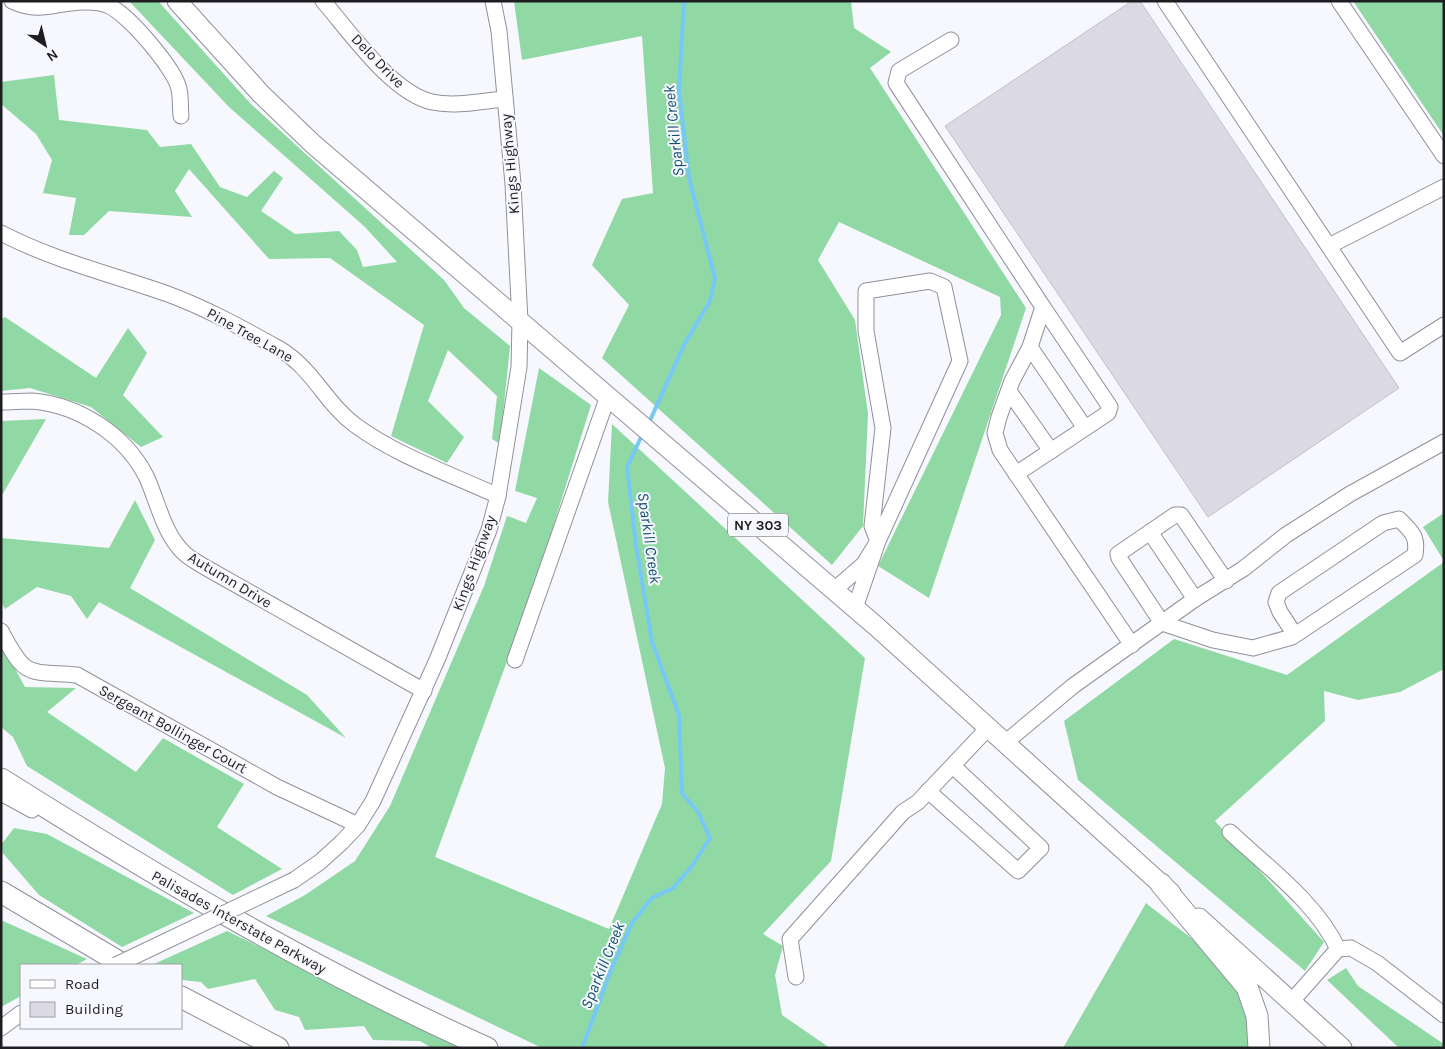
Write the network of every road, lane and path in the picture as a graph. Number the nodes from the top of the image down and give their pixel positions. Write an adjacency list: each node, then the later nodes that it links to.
1 (12, 1): 9 (street)
2 (177, 1): 15 (main road, NY 303)
3 (323, 1): 8 (street, Delo Drive)
4 (493, 1): 8 (street, Kings Highway)
5 (1165, 1): 13 (street)
6 (1339, 1): 10 (street)
7 (951, 40): 14 (street)
8 (505, 99): 15 (street, Kings Highway)
9 (181, 116)
10 (1444, 156)
11 (1444, 187): 13 (street)
12 (1, 234): 25 (street, Pine Tree Lane)
13 (1329, 246): 16 (street)
14 (1043, 307): 17 (street); 21 (street)
15 (520, 321): 19 (main road, NY 303); 25 (street, Kings Highway)
16 (1444, 325)
17 (1030, 347): 18 (street); 21 (street)
18 (1009, 391): 23 (street); 24 (street)
19 (608, 396): 29 (main road, NY 303); 36 (street)
20 (1, 402): 37 (street, Autumn Drive)
21 (1085, 428): 23 (street)
22 (1444, 442): 28 (street)
23 (1051, 451): 24 (street)
24 (1016, 474): 35 (street)
25 (498, 496): 37 (street, Kings Highway)
26 (1150, 532): 28 (street); 30 (street); 32 (street)
27 (878, 541): 27 (street); 29 (street); 31 (street)
28 (1226, 581): 30 (street)
29 (834, 590): 31 (main road, NY 303)
30 (1195, 599): 32 (street)
31 (855, 608): 38 (main road, NY 303)
32 (1162, 623): 34 (street); 35 (street)
33 (1, 631): 44 (street, Sergeant Bollinger Court)
34 (1295, 635): 34 (street)
35 (1132, 644): 39 (street)
36 (515, 660)
37 (424, 691): 44 (street, Kings Highway)
38 (989, 727): 39 (main road, NY 303); 40 (street)
39 (1006, 742): 47 (main road, NY 303)
40 (953, 766): 42 (street); 42 (street)
41 (1, 779): 46 (highway, Palisades Interstate Parkway)
42 (928, 791): 52 (street)
43 (1, 792): 46 (street)
44 (358, 825): 50 (street, Kings Highway, bridge)
45 (1230, 832): 49 (street)
46 (170, 884): 59 (highway, Palisades Interstate Parkway)
47 (1161, 884): 54 (main road, NY 303); 60 (highway)
48 (1, 892): 51 (highway)
49 (1338, 949): 54 (street); 56 (street)
50 (118, 964)
51 (122, 964)
52 (796, 977)
53 (182, 999): 58 (highway)
54 (1291, 1002): 61 (main road, NY 303)
55 (20, 1014): 57 (street)
56 (1444, 1014)
57 (1, 1028)
58 (278, 1048)
59 (487, 1048)
60 (1259, 1048)
61 (1342, 1048)

